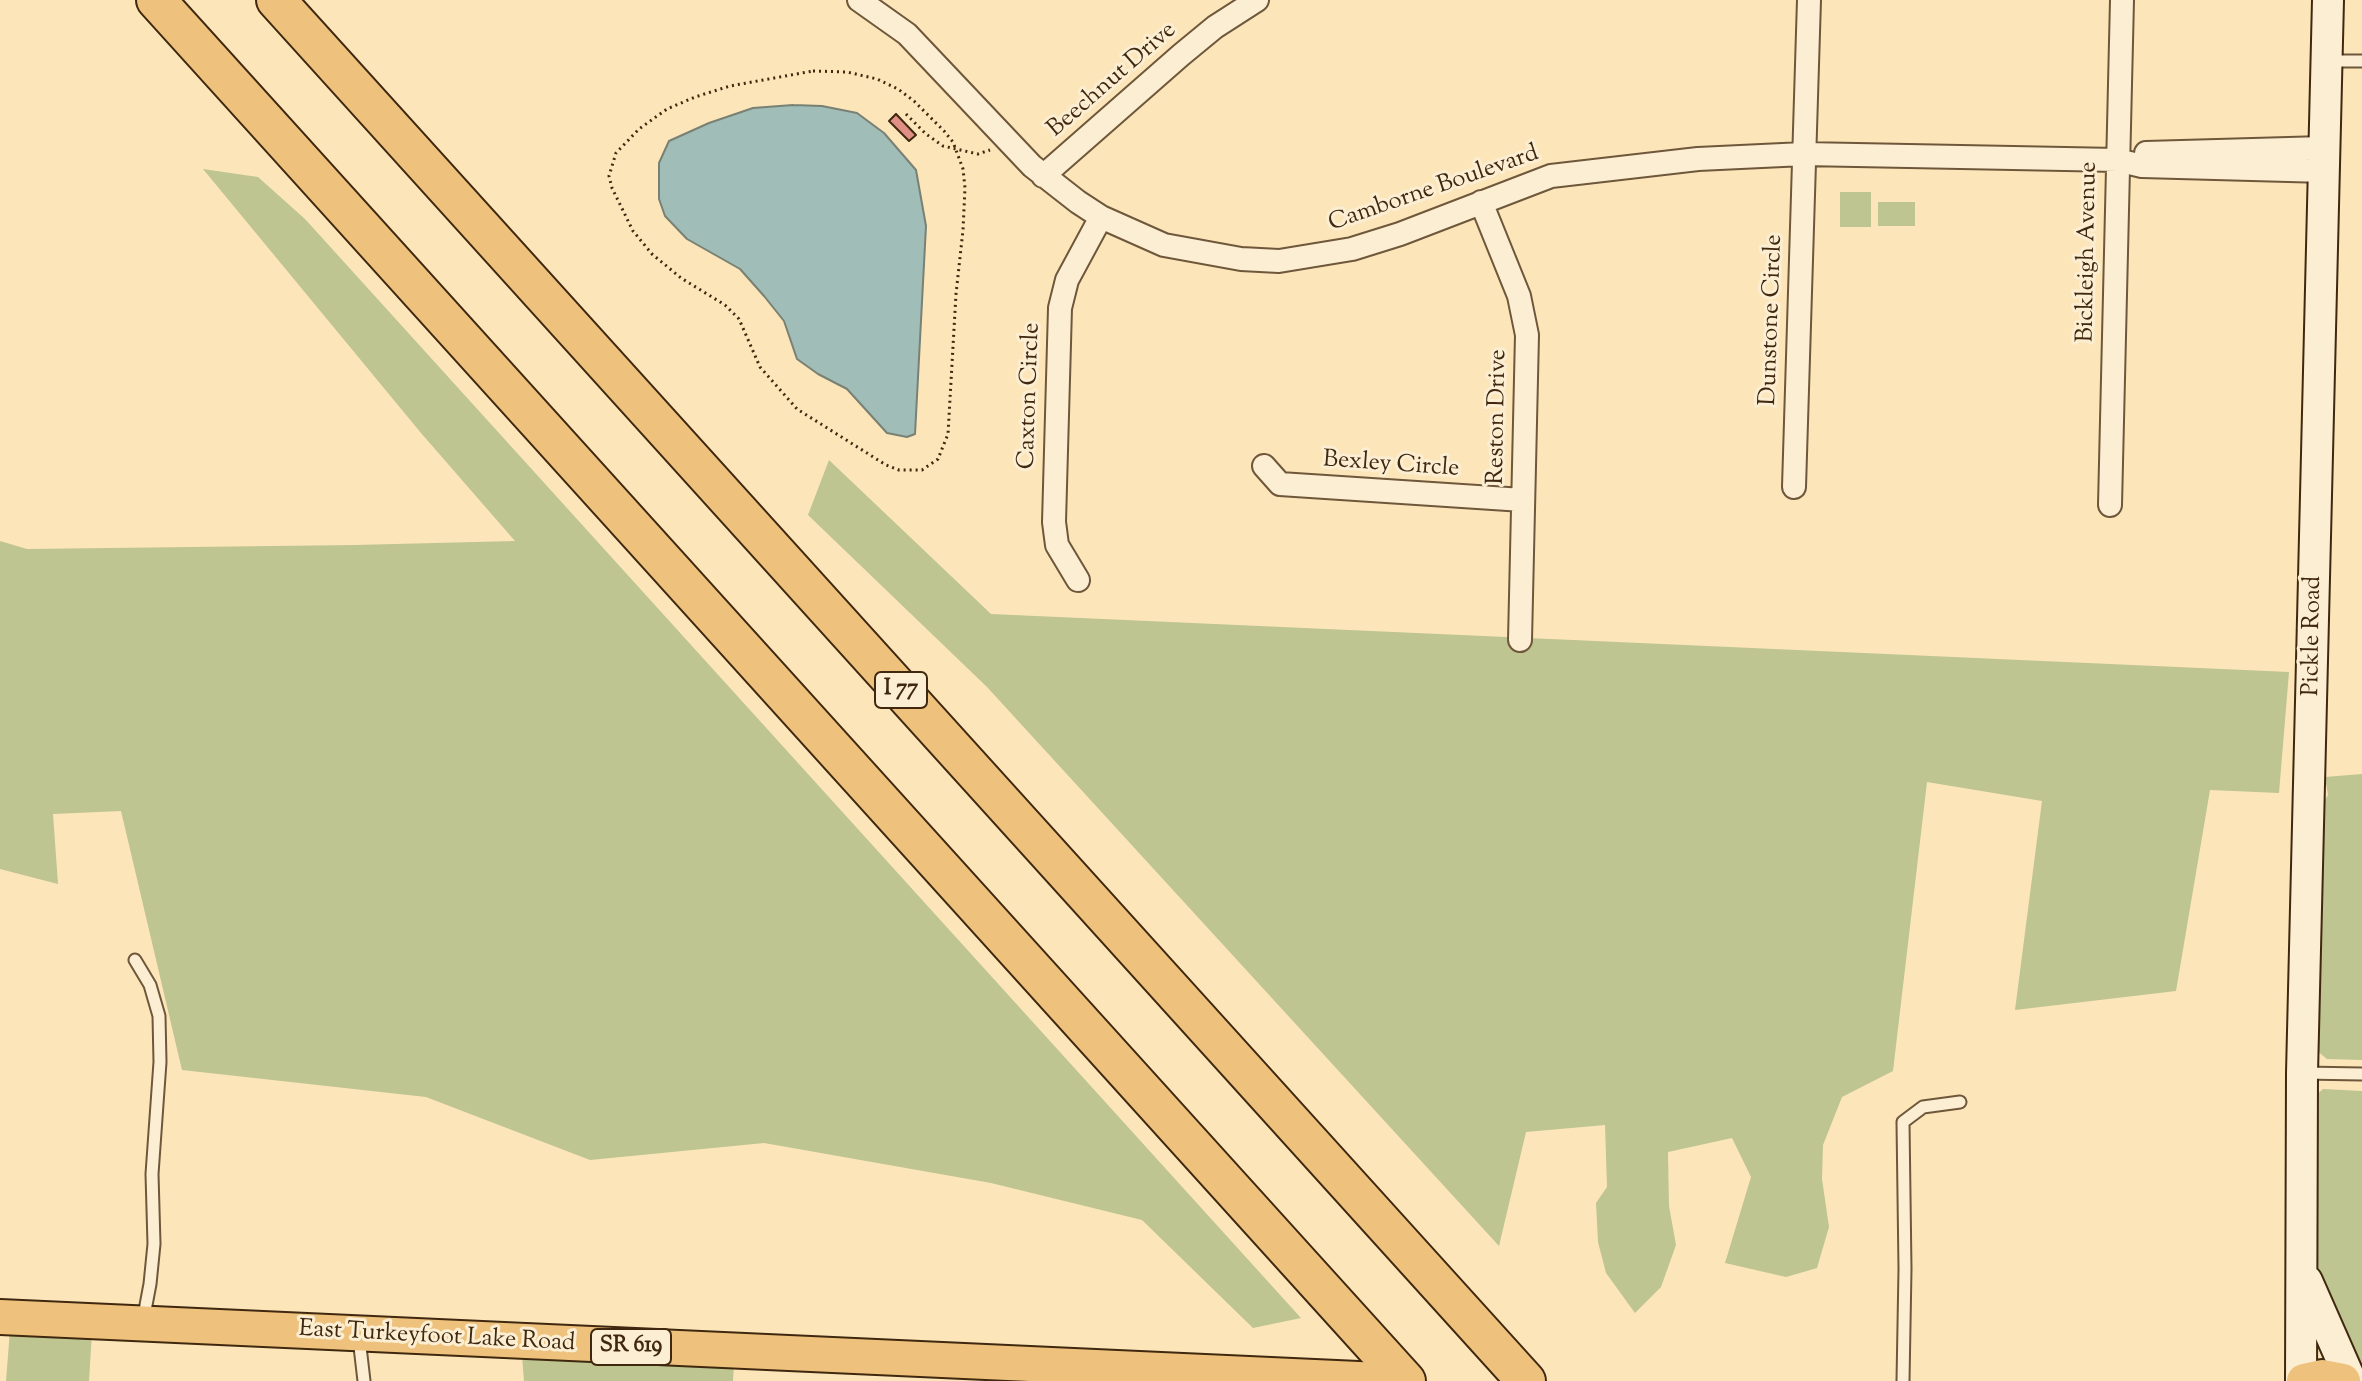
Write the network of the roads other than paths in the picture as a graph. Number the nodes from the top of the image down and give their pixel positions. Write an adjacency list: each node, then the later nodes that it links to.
1 (156, 0): 33 (highway)
2 (276, 0): 34 (highway, I 77)
3 (859, 0): 13 (street, Camborne Boulevard)
4 (1257, 0): 13 (street, Beechnut Drive)
5 (1809, 0): 10 (street, Dunstone Circle)
6 (2122, 0): 11 (street, Bickleigh Avenue)
7 (2328, 0): 8 (street, Pickle Road)
8 (2326, 61): 9 (lane); 12 (street, Pickle Road)
9 (2362, 61)
10 (1804, 154): 11 (street, Camborne Boulevard); 14 (street, Camborne Boulevard); 17 (street, Dunstone Circle)
11 (2117, 160): 12 (street, Camborne Boulevard); 19 (street, Bickleigh Avenue)
12 (2325, 160): 23 (street, Pickle Road)
13 (1043, 176): 15 (street, Camborne Boulevard)
14 (1481, 202): 15 (street, Camborne Boulevard); 18 (street, Reston Drive)
15 (1101, 217): 20 (street, Caxton Circle)
16 (1264, 466): 18 (street, Bexley Circle)
17 (1794, 487)
18 (1523, 500): 21 (street, Reston Drive)
19 (2110, 505)
20 (1078, 580)
21 (1520, 640)
22 (135, 960): 28 (lane)
23 (2302, 1073): 24 (lane); 26 (street, Pickle Road)
24 (2362, 1074)
25 (1960, 1102): 35 (lane)
26 (2302, 1272): 36 (street, Pickle Road); 38 (street, Pickle Road)
27 (0, 1317): 28 (main road, East Turkeyfoot Lake Road / SR 619)
28 (142, 1324): 29 (main road, East Turkeyfoot Lake Road / SR 619)
29 (359, 1334): 30 (main road, East Turkeyfoot Lake Road / SR 619); 32 (lane)
30 (969, 1371): 31 (main road, East Turkeyfoot Lake Road / SR 619)
31 (1150, 1375): 33 (main road, East Turkeyfoot Lake Road / SR 619)
32 (364, 1381)
33 (1404, 1381)
34 (1526, 1381)
35 (1903, 1381)
36 (2303, 1381): 37 (main road)
37 (2343, 1381)
38 (2351, 1381)

